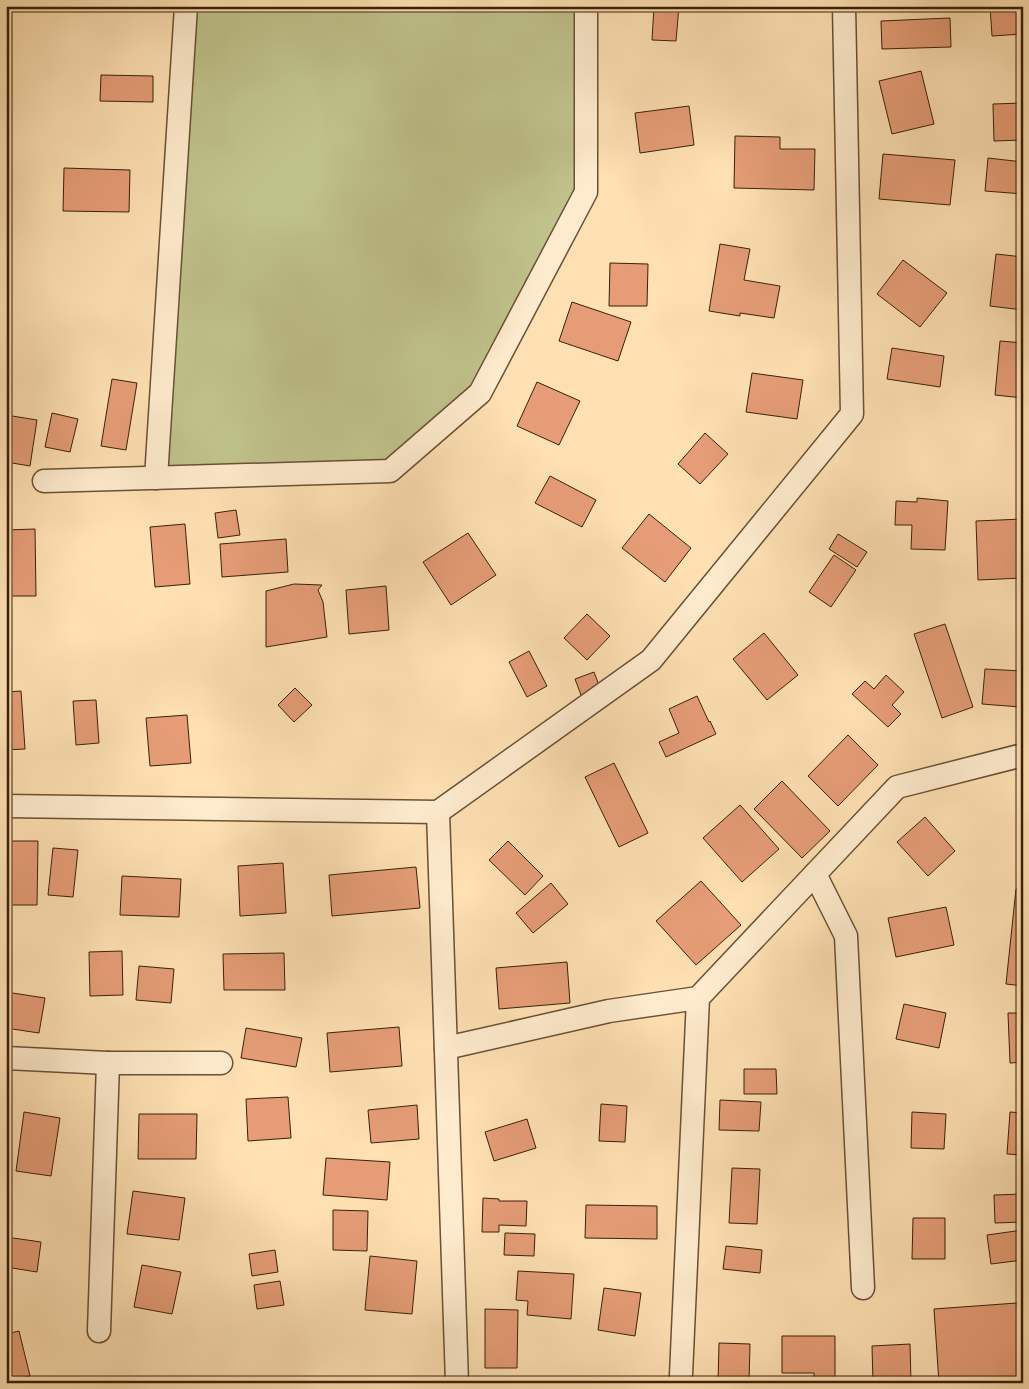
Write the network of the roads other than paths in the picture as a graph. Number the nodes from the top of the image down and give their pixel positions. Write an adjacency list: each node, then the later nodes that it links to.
1 (186, 6): 4 (street)
2 (586, 6): 4 (street)
3 (844, 6): 8 (street)
4 (156, 478): 5 (street)
5 (44, 482)
6 (1023, 755): 9 (street)
7 (6, 806): 8 (street)
8 (438, 812): 11 (street)
9 (815, 874): 10 (street); 15 (street)
10 (698, 998): 11 (street); 17 (street)
11 (446, 1048): 18 (street)
12 (6, 1058): 13 (street)
13 (108, 1063): 14 (street); 16 (street)
14 (221, 1063)
15 (863, 1288)
16 (99, 1331)
17 (681, 1375)
18 (458, 1383)

